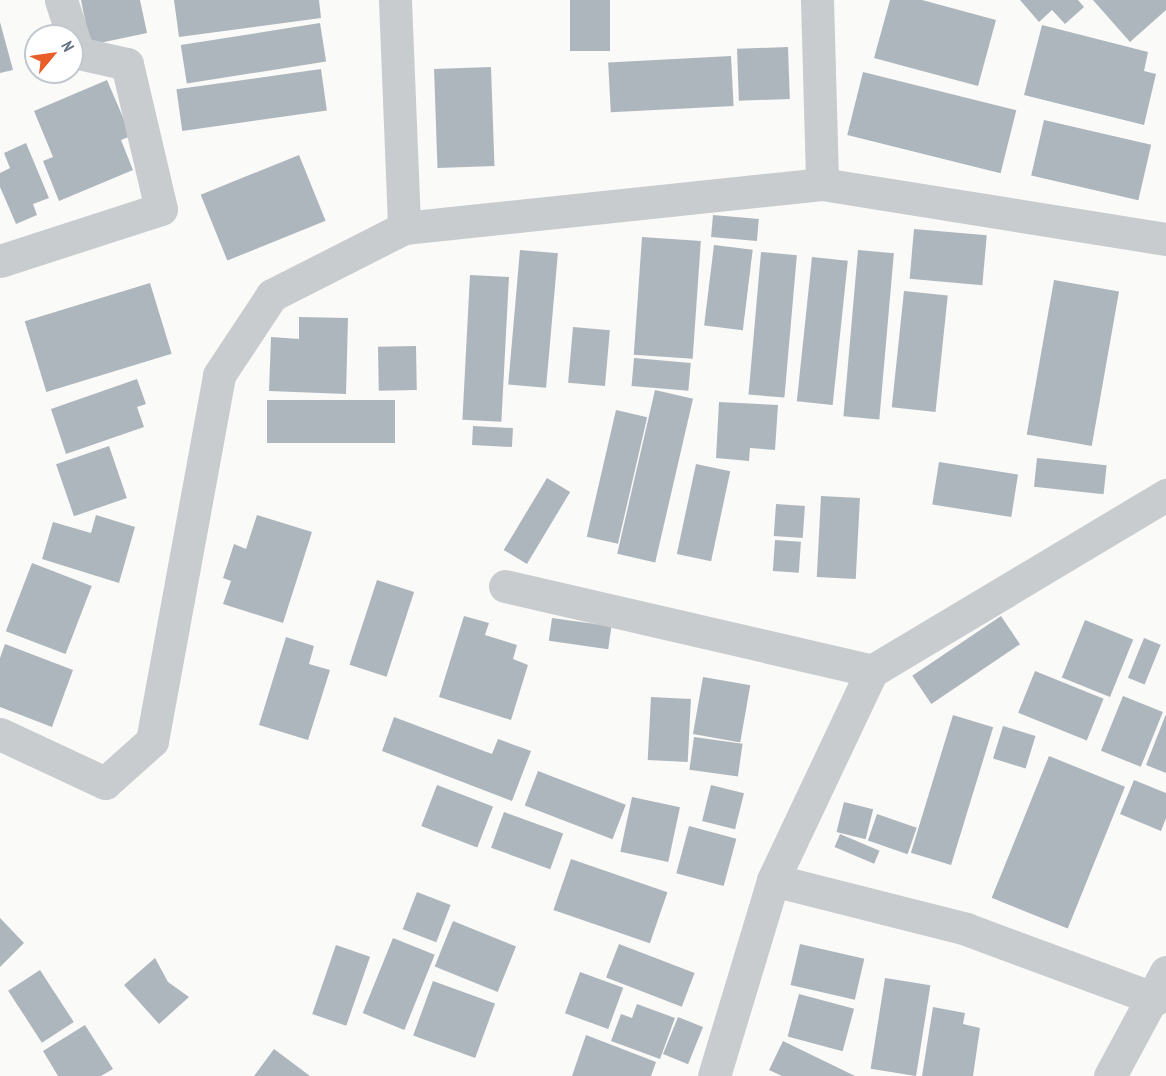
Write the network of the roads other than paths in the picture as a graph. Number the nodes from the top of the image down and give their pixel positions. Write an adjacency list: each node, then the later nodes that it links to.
1 (61, 0): 7 (street)
2 (395, 0): 5 (street)
3 (817, 0): 4 (street)
4 (822, 184): 5 (street); 6 (street)
5 (404, 228): 11 (street)
6 (1166, 239)
7 (0, 261)
8 (1166, 495): 10 (street)
9 (505, 586): 10 (street)
10 (872, 671): 12 (street)
11 (0, 734)
12 (773, 880): 13 (street); 14 (street)
13 (1160, 986): 15 (street)
14 (714, 1076)
15 (1110, 1076)

